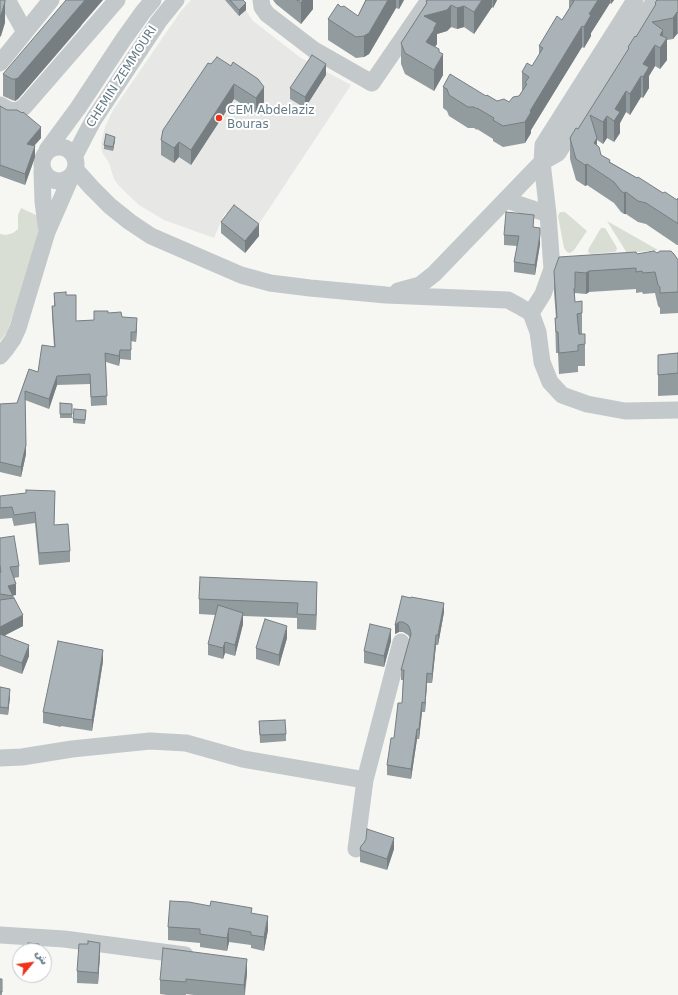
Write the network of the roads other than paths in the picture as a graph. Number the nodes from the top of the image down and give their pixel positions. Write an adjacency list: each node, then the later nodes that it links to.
1 (8, 0): 10 (street)
2 (51, 0): 10 (street)
3 (117, 0): 12 (street)
4 (153, 0): 13 (street, CHEMIN ZEMMOURI)
5 (176, 0): 15 (street, CHEMIN ZEMMOURI)
6 (261, 0): 7 (street)
7 (429, 0)
8 (635, 0): 14 (street)
9 (655, 0): 14 (street)
10 (25, 32): 11 (street)
11 (0, 63)
12 (0, 105)
13 (47, 150): 15 (street); 16 (street)
14 (542, 162): 17 (street); 18 (street)
15 (73, 168): 16 (street); 19 (street, CHEMIN ZEMMOURI); 20 (street)
16 (42, 171): 19 (street, CHEMIN ZEMMOURI)
17 (506, 200): 18 (street); 20 (street)
18 (548, 214): 21 (street)
19 (48, 232): 22 (street, CHEMIN ZEMMOURI)
20 (386, 295): 21 (street)
21 (531, 313): 23 (street)
22 (0, 356)
23 (678, 410)
24 (401, 642): 26 (street)
25 (0, 758): 26 (street)
26 (365, 780): 27 (street)
27 (356, 849)
28 (0, 935): 29 (street)
29 (199, 957)

